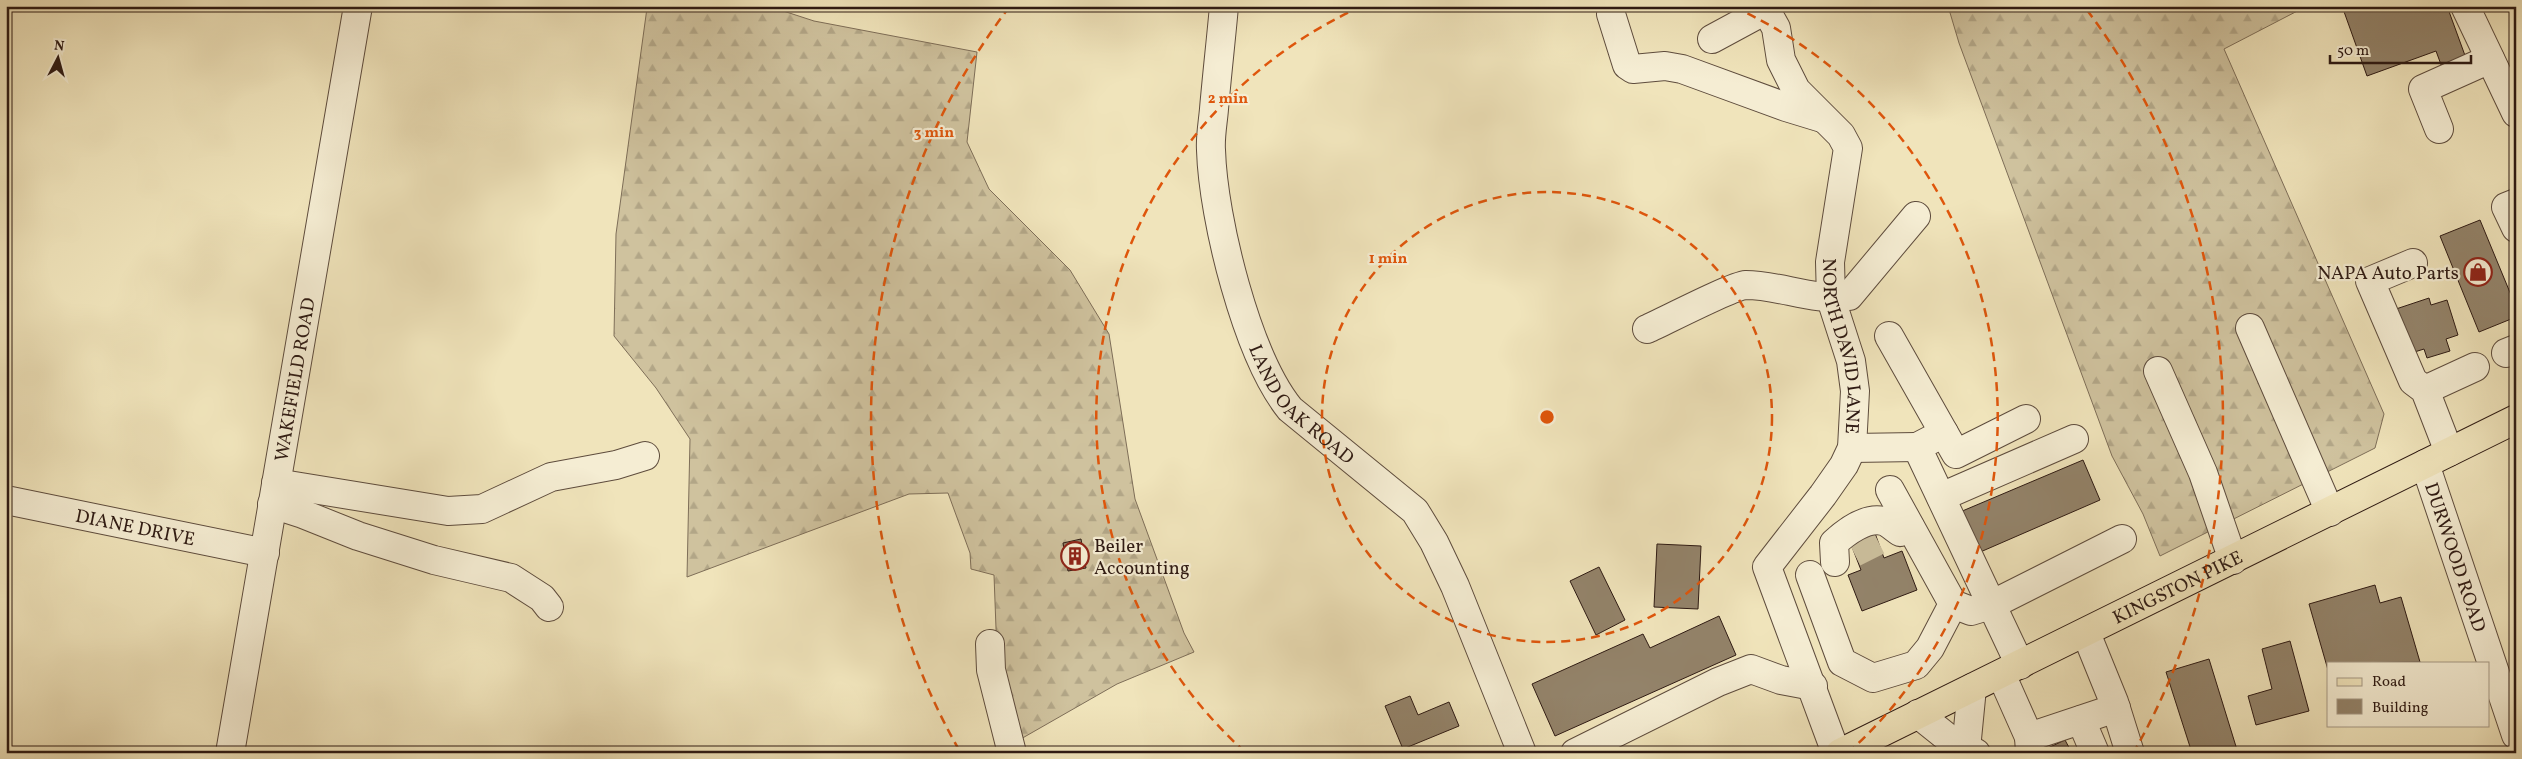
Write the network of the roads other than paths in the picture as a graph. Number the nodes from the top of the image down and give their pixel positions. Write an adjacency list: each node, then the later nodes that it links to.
1 (358, 6): 31 (street, WAKEFIELD ROAD)
2 (1224, 6): 57 (street, LAND OAK ROAD)
3 (2465, 6): 7 (street)
4 (1760, 9): 6 (street); 9 (street, NORTH DAVID LANE)
5 (1611, 14): 9 (street)
6 (1712, 39)
7 (2490, 59): 8 (street); 10 (street)
8 (2516, 114)
9 (1826, 119): 15 (street, NORTH DAVID LANE)
10 (2439, 129)
11 (2516, 203): 13 (street)
12 (1916, 216): 15 (street)
13 (2516, 228)
14 (2413, 263): 21 (street)
15 (1831, 299): 17 (street); 27 (street, NORTH DAVID LANE)
16 (2250, 328): 34 (street)
17 (1647, 329)
18 (1889, 336): 24 (street)
19 (2475, 367): 21 (street)
20 (2158, 371): 38 (street)
21 (2425, 390): 29 (street, DURWOOD ROAD)
22 (2026, 419): 24 (street)
23 (2516, 419): 29 (main road, KINGSTON PIKE)
24 (1944, 433): 26 (street)
25 (2074, 438): 32 (street)
26 (1917, 447): 27 (street); 32 (street)
27 (1852, 448): 40 (street, NORTH DAVID LANE)
28 (645, 456): 31 (street)
29 (2437, 458): 34 (main road, KINGSTON PIKE); 52 (street, DURWOOD ROAD)
30 (1890, 490): 36 (street)
31 (274, 494): 37 (street, WAKEFIELD ROAD); 43 (street)
32 (1941, 498): 42 (street)
33 (6, 500): 37 (street, DIANE DRIVE)
34 (2330, 512): 38 (main road, KINGSTON PIKE)
35 (2122, 539): 42 (street)
36 (1875, 543): 39 (street); 41 (street)
37 (265, 553): 55 (street, WAKEFIELD ROAD)
38 (2233, 560): 44 (main road, KINGSTON PIKE)
39 (1810, 576): 40 (street); 41 (street)
40 (1777, 594): 47 (street, NORTH DAVID LANE)
41 (1953, 604): 42 (street)
42 (1992, 605): 46 (street)
43 (550, 607)
44 (2086, 633): 46 (main road, KINGSTON PIKE); 49 (street)
45 (990, 644): 56 (street)
46 (2010, 670): 48 (main road, KINGSTON PIKE); 53 (street)
47 (1813, 686): 58 (street); 59 (street, NORTH DAVID LANE)
48 (1972, 688): 50 (main road, KINGSTON PIKE); 54 (street)
49 (2116, 708): 51 (street); 61 (street)
50 (1918, 714): 54 (street); 59 (main road, KINGSTON PIKE)
51 (2081, 720): 53 (street); 60 (street)
52 (2516, 735)
53 (2030, 745)
54 (1968, 751)
55 (230, 753)
56 (1012, 753)
57 (1522, 753)
58 (1575, 753)
59 (1838, 753)
60 (2096, 753)
61 (2130, 753)

